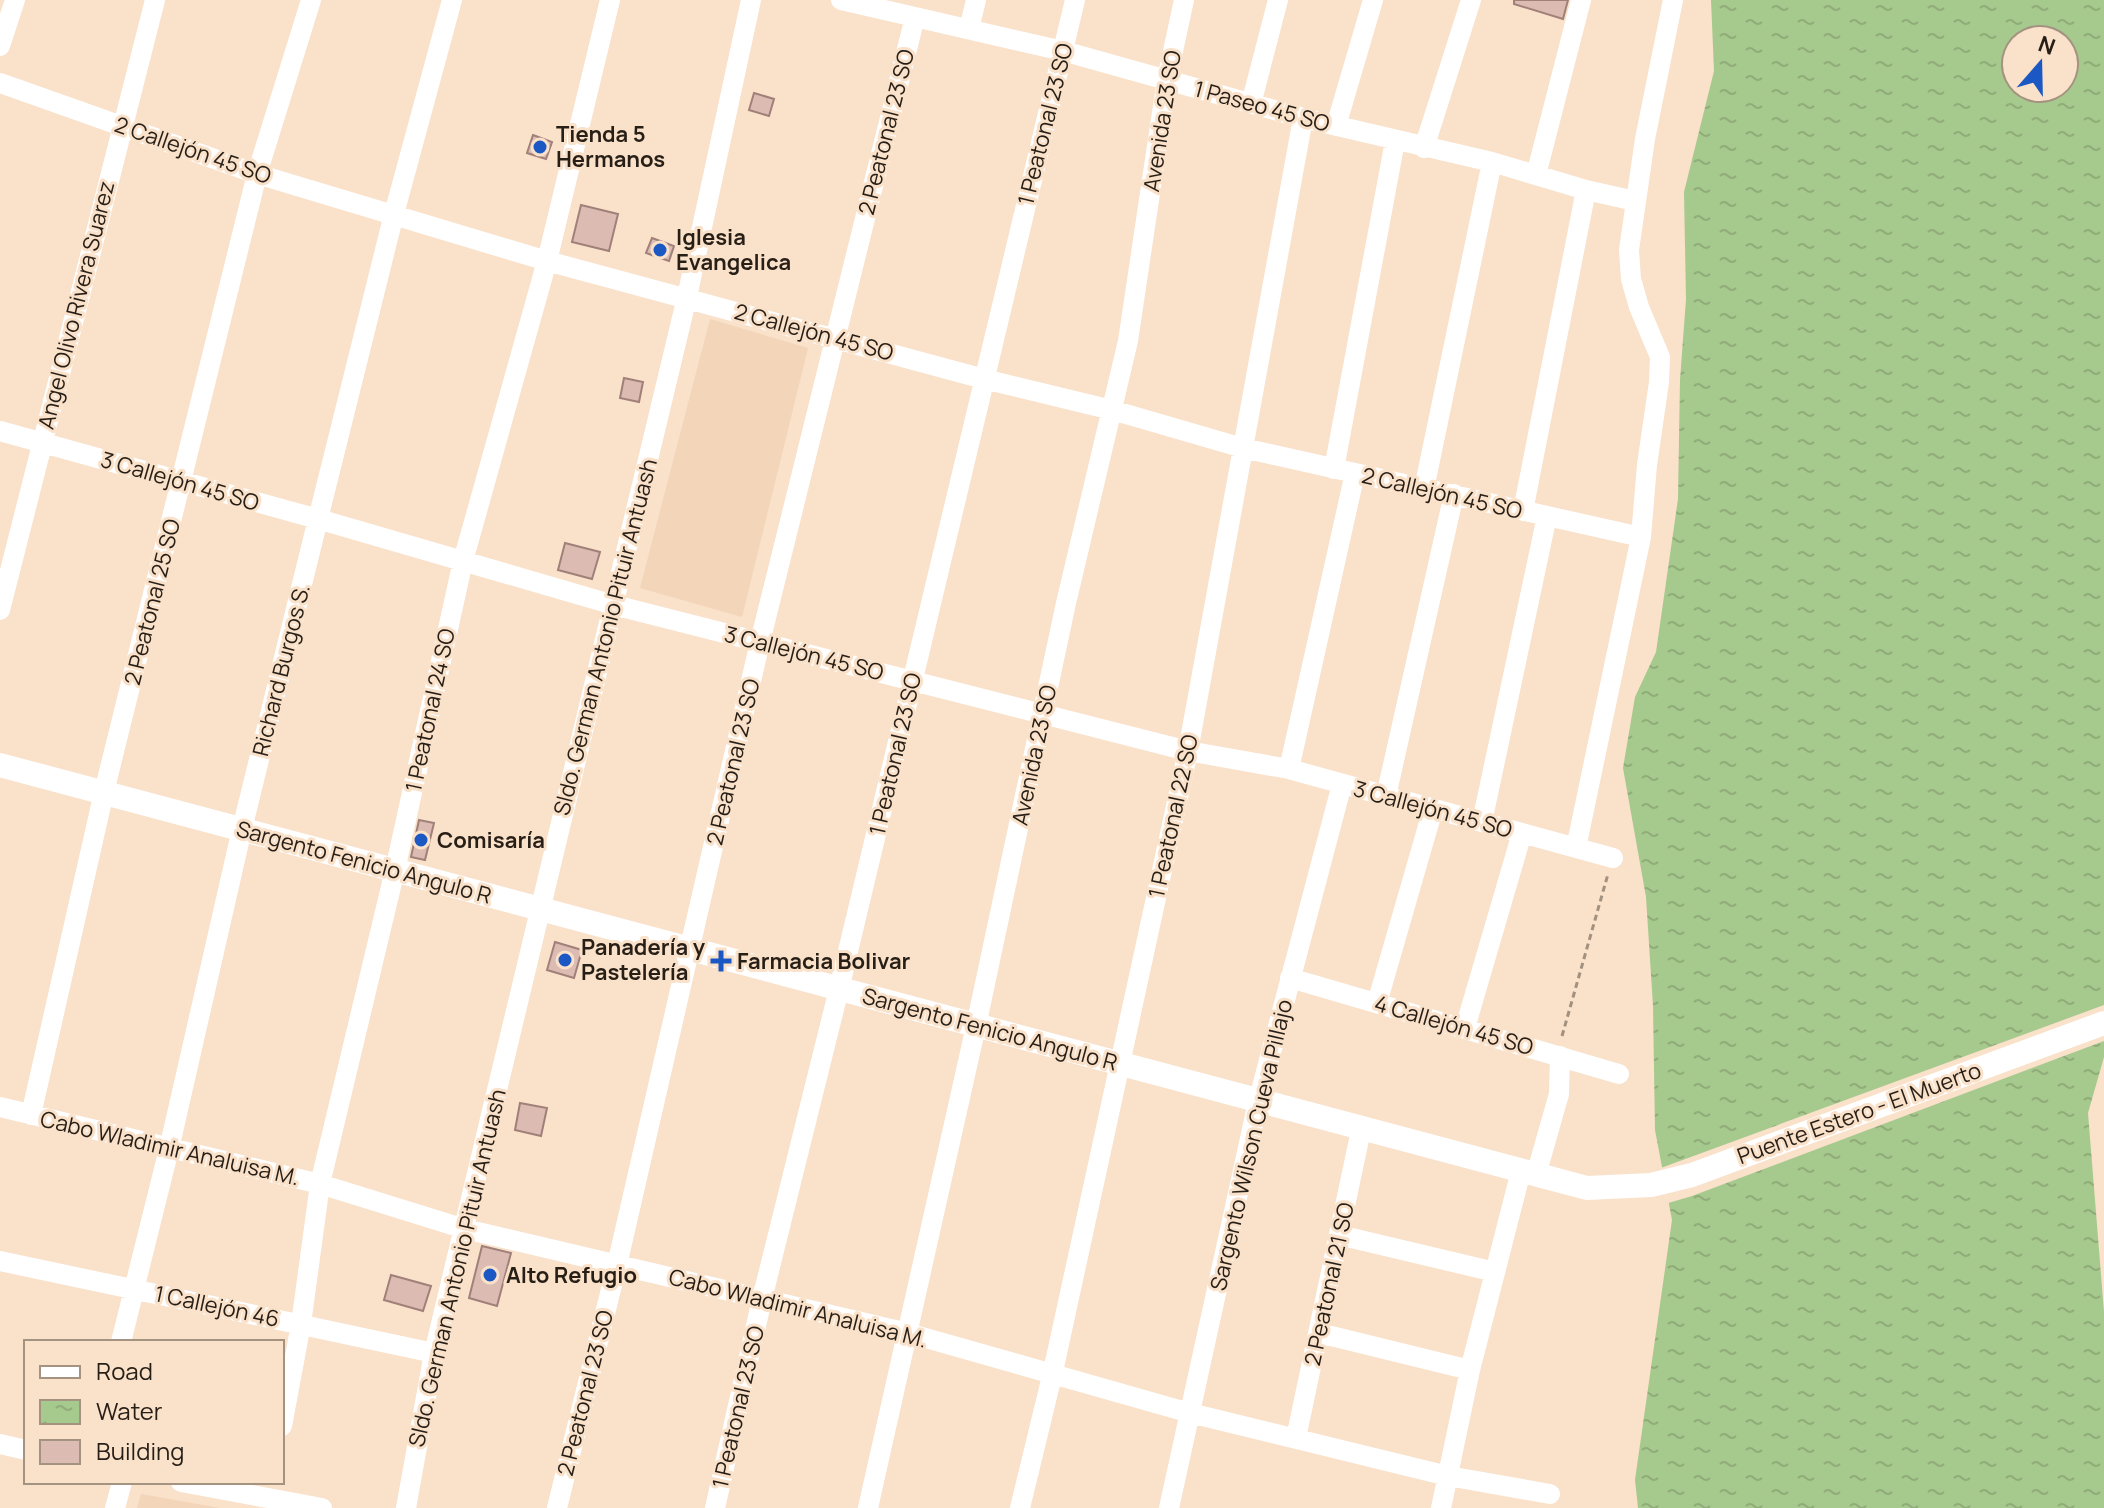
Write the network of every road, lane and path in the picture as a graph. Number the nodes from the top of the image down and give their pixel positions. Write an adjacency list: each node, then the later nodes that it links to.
1 (15, 0): 19 (street)
2 (155, 0): 25 (street, Angel Olivo Rivera Suarez)
3 (311, 0): 30 (street, 2 Peatonal 25 SO)
4 (452, 0): 34 (street, Richard Burgos S.)
5 (610, 0): 35 (street, 1 Peatonal 24 SO)
6 (751, 0): 36 (street, Sldo. German Antonio Pituir Antuash)
7 (841, 0): 16 (street, 1 Paseo 45 SO)
8 (976, 0): 18 (street)
9 (1075, 0): 20 (street, 1 Peatonal 23 SO)
10 (1184, 0): 21 (street, Avenida 23 SO)
11 (1278, 0): 23 (street)
12 (1373, 0): 26 (street)
13 (1471, 0): 28 (street)
14 (1581, 0): 31 (street)
15 (1673, 0): 33 (street)
16 (880, 4): 17 (street, 1 Paseo 45 SO)
17 (915, 17): 18 (street, 1 Paseo 45 SO); 37 (street, 2 Peatonal 23 SO)
18 (969, 29): 20 (street, 1 Paseo 45 SO)
19 (0, 46)
20 (1063, 51): 21 (street, 1 Paseo 45 SO); 38 (street, 1 Peatonal 23 SO)
21 (1167, 79): 23 (street, 1 Paseo 45 SO); 39 (street, Avenida 23 SO)
22 (0, 83): 25 (street, 2 Callejón 45 SO)
23 (1251, 104): 24 (street, 1 Paseo 45 SO)
24 (1303, 118): 26 (street, 1 Paseo 45 SO); 42 (street, 1 Peatonal 22 SO)
25 (121, 125): 30 (street, 2 Callejón 45 SO); 41 (street, Angel Olivo Rivera Suarez)
26 (1336, 126): 27 (street, 1 Paseo 45 SO)
27 (1395, 141): 28 (street, 1 Paseo 45 SO); 43 (street)
28 (1424, 148): 29 (street, 1 Paseo 45 SO)
29 (1492, 162): 31 (street, 1 Paseo 45 SO); 45 (street)
30 (257, 174): 34 (street, 2 Callejón 45 SO); 44 (street, 2 Peatonal 25 SO)
31 (1536, 175): 32 (street, 1 Paseo 45 SO)
32 (1586, 190): 33 (street, 1 Paseo 45 SO); 47 (street)
33 (1635, 201): 50 (street)
34 (394, 214): 35 (street, 2 Callejón 45 SO); 49 (street, Richard Burgos S.)
35 (547, 261): 36 (street, 2 Callejón 45 SO); 51 (street, 1 Peatonal 24 SO)
36 (687, 297): 37 (street, 2 Callejón 45 SO); 53 (street, Sldo. German Antonio Pituir Antuash)
37 (834, 337): 38 (street, 2 Callejón 45 SO); 55 (street, 2 Peatonal 23 SO)
38 (984, 379): 39 (street, 2 Callejón 45 SO); 56 (street, 1 Peatonal 23 SO)
39 (1112, 410): 42 (street, 2 Callejón 45 SO); 57 (street, Avenida 23 SO)
40 (0, 431): 41 (street, 3 Callejón 45 SO)
41 (41, 442): 44 (street, 3 Callejón 45 SO); 52 (street, Angel Olivo Rivera Suarez)
42 (1243, 448): 43 (street, 2 Callejón 45 SO); 58 (street, 1 Peatonal 22 SO)
43 (1344, 471): 45 (street, 2 Callejón 45 SO); 60 (street)
44 (182, 482): 49 (street, 3 Callejón 45 SO); 62 (street, 2 Peatonal 25 SO)
45 (1424, 489): 46 (street, 2 Callejón 45 SO)
46 (1454, 494): 47 (street, 2 Callejón 45 SO); 63 (street)
47 (1523, 511): 48 (street, 2 Callejón 45 SO)
48 (1547, 516): 50 (street, 2 Callejón 45 SO); 65 (street)
49 (318, 519): 51 (street, 3 Callejón 45 SO); 66 (street, Richard Burgos S.)
50 (1641, 537): 68 (street)
51 (463, 561): 53 (street, 3 Callejón 45 SO); 70 (street, 1 Peatonal 24 SO)
52 (3, 588): 54 (street, Angel Olivo Rivera Suarez)
53 (614, 605): 55 (street, 3 Callejón 45 SO); 71 (street, Sldo. German Antonio Pituir Antuash)
54 (0, 610)
55 (760, 642): 56 (street, 3 Callejón 45 SO); 72 (street, 2 Peatonal 23 SO)
56 (912, 680): 57 (street, 3 Callejón 45 SO); 74 (street, 1 Peatonal 23 SO)
57 (1043, 715): 58 (street, 3 Callejón 45 SO); 77 (street, Avenida 23 SO)
58 (1188, 751): 60 (street, 3 Callejón 45 SO); 80 (street, 1 Peatonal 22 SO)
59 (0, 765): 62 (street, Sargento Fenicio Angulo R)
60 (1289, 769): 61 (street, 3 Callejón 45 SO)
61 (1342, 784): 63 (street, 3 Callejón 45 SO); 73 (street, Sargento Wilson Cueva Pillajo)
62 (104, 792): 66 (street, Sargento Fenicio Angulo R); 84 (street, 2 Peatonal 25 SO)
63 (1386, 796): 64 (street, 3 Callejón 45 SO)
64 (1433, 809): 65 (street, 3 Callejón 45 SO); 75 (street)
65 (1482, 822): 67 (street, 3 Callejón 45 SO)
66 (242, 829): 70 (street, Sargento Fenicio Angulo R); 86 (street, Richard Burgos S.)
67 (1522, 833): 68 (street, 3 Callejón 45 SO); 78 (street)
68 (1576, 848): 69 (street, 3 Callejón 45 SO)
69 (1613, 858): 79 (path)
70 (395, 870): 71 (street, Sargento Fenicio Angulo R); 88 (street, 1 Peatonal 24 SO)
71 (539, 908): 72 (street, Sargento Fenicio Angulo R); 90 (street, Sldo. German Antonio Pituir Antuash)
72 (691, 949): 74 (street, Sargento Fenicio Angulo R); 93 (street, 2 Peatonal 23 SO)
73 (1290, 978): 75 (street, 4 Callejón 45 SO); 82 (street, Sargento Wilson Cueva Pillajo)
74 (839, 989): 77 (street, Sargento Fenicio Angulo R); 96 (street, 1 Peatonal 23 SO)
75 (1377, 1003): 78 (street, 4 Callejón 45 SO)
76 (2104, 1023): 89 (street, Puente Estero - El Muerto)
77 (976, 1026): 80 (street, Sargento Fenicio Angulo R); 98 (street, Avenida 23 SO)
78 (1465, 1028): 79 (street, 4 Callejón 45 SO)
79 (1560, 1056): 81 (street, 4 Callejón 45 SO); 87 (street)
80 (1119, 1064): 82 (street, Sargento Fenicio Angulo R); 103 (street, 1 Peatonal 22 SO)
81 (1619, 1074)
82 (1258, 1102): 85 (street, Sargento Fenicio Angulo R); 104 (street, Sargento Wilson Cueva Pillajo)
83 (0, 1107): 84 (street, Cabo Wladimir Analuisa M.)
84 (31, 1115): 86 (street, Cabo Wladimir Analuisa M.)
85 (1361, 1130): 87 (street, Sargento Fenicio Angulo R); 91 (street, 2 Peatonal 21 SO)
86 (169, 1149): 88 (street, Cabo Wladimir Analuisa M.); 95 (street, Richard Burgos S.)
87 (1529, 1173): 89 (street, Sargento Fenicio Angulo R); 94 (street)
88 (320, 1184): 90 (street, Cabo Wladimir Analuisa M.); 97 (street, 1 Peatonal 24 SO)
89 (1610, 1189)
90 (465, 1229): 93 (street, Cabo Wladimir Analuisa M.); 101 (street, Sldo. German Antonio Pituir Antuash)
91 (1339, 1235): 94 (street); 99 (street, 2 Peatonal 21 SO)
92 (0, 1261): 95 (street, 1 Callejón 46)
93 (617, 1265): 96 (street, Cabo Wladimir Analuisa M.); 117 (street, 2 Peatonal 23 SO)
94 (1495, 1272): 102 (street)
95 (134, 1288): 97 (street, 1 Callejón 46); 100 (street, Richard Burgos S.)
96 (762, 1299): 98 (street, Cabo Wladimir Analuisa M.); 118 (street, 1 Peatonal 23 SO)
97 (301, 1324): 101 (street, 1 Callejón 46); 105 (street, 1 Peatonal 24 SO)
98 (908, 1333): 103 (street, Cabo Wladimir Analuisa M.); 119 (street, Avenida 23 SO)
99 (1319, 1333): 102 (street); 106 (street, 2 Peatonal 21 SO)
100 (121, 1340)
101 (434, 1353): 116 (street, Sldo. German Antonio Pituir Antuash)
102 (1470, 1370): 109 (street)
103 (1052, 1376): 104 (street, Cabo Wladimir Analuisa M.); 120 (street, 1 Peatonal 22 SO)
104 (1190, 1413): 106 (street, Cabo Wladimir Analuisa M.); 121 (street, Sargento Wilson Cueva Pillajo)
105 (284, 1415)
106 (1296, 1438): 109 (street, Cabo Wladimir Analuisa M.)
107 (0, 1444): 108 (street)
108 (24, 1450)
109 (1448, 1476): 112 (street, Cabo Wladimir Analuisa M.); 122 (street)
110 (121, 1484): 114 (street)
111 (194, 1484): 113 (street)
112 (1550, 1494)
113 (269, 1496): 115 (street)
114 (115, 1508)
115 (322, 1508)
116 (406, 1508)
117 (557, 1508)
118 (715, 1508)
119 (868, 1508)
120 (1020, 1508)
121 (1169, 1508)
122 (1441, 1508)

